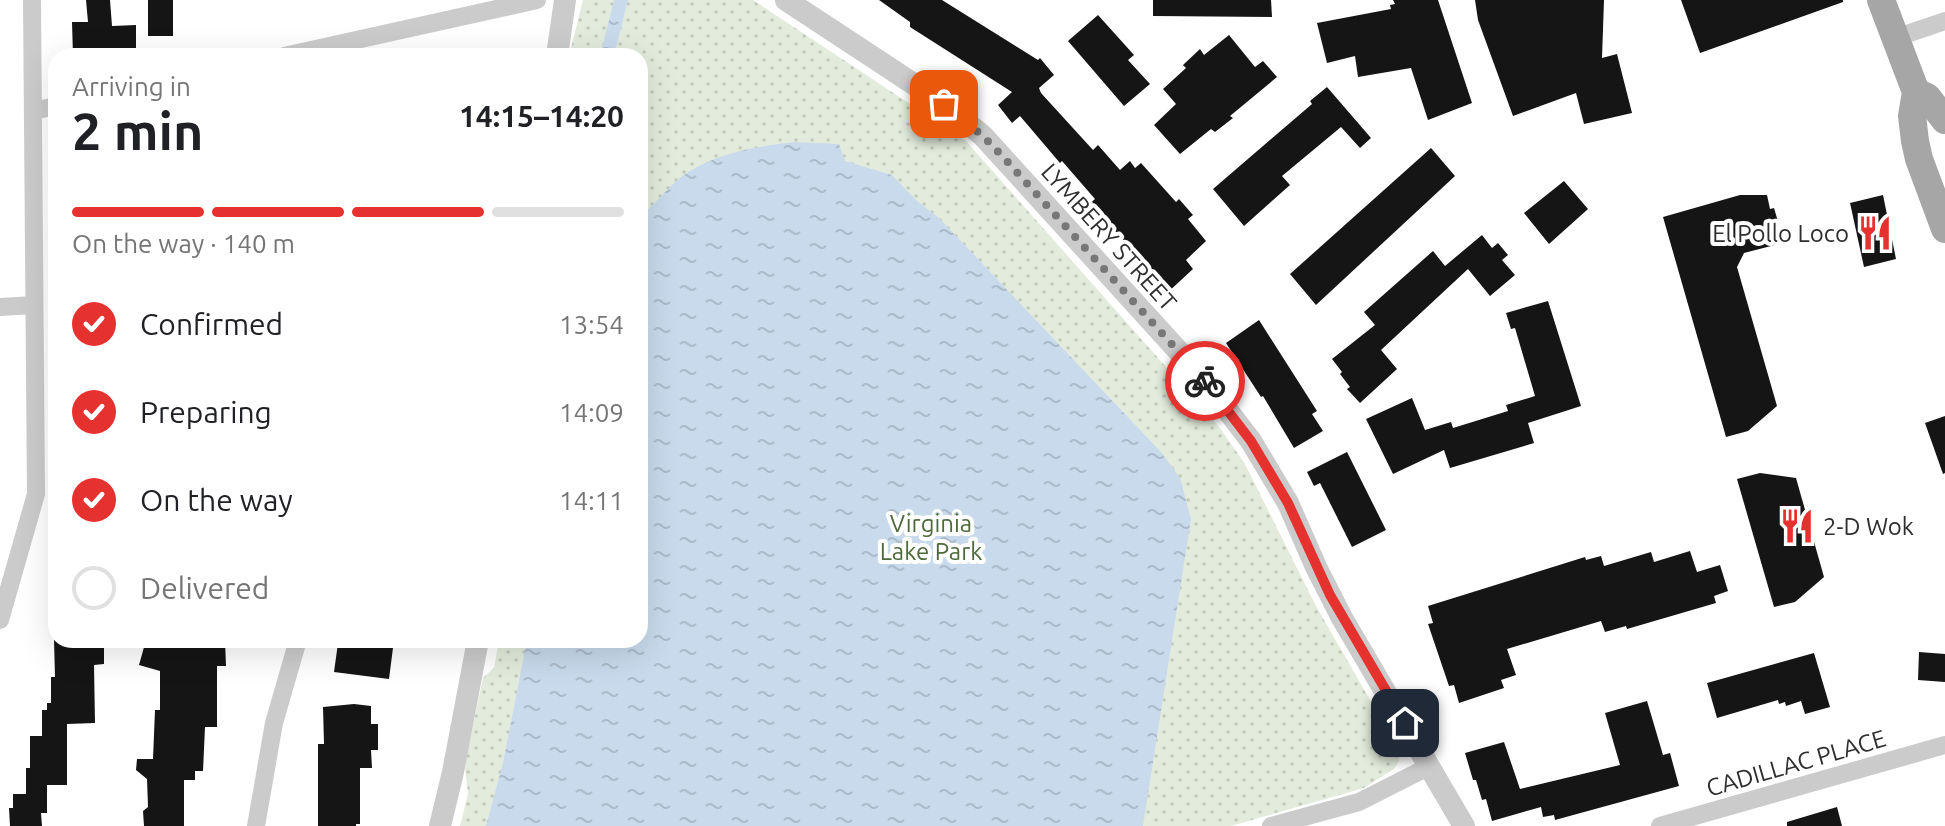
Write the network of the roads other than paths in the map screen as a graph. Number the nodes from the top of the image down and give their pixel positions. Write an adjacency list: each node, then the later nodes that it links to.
1 (32, 0): 12 (street)
2 (537, 0): 8 (street)
3 (565, 0): 9 (street)
4 (786, 0): 23 (street, LYMBERY STREET)
5 (1881, 0): 7 (main road)
6 (1945, 21): 7 (street)
7 (1895, 38): 10 (main road)
8 (320, 48)
9 (558, 48)
10 (1916, 92): 13 (main road); 14 (main road)
11 (48, 108): 12 (street)
12 (33, 111): 15 (street)
13 (1945, 120)
14 (1945, 229)
15 (34, 305): 16 (street); 17 (street)
16 (0, 307)
17 (36, 475): 18 (street); 19 (street)
18 (48, 475)
19 (0, 620)
20 (296, 648): 24 (street)
21 (477, 648): 25 (street)
22 (1945, 745): 28 (street, CADILLAC PLACE)
23 (1430, 766): 26 (street); 27 (street, LYMBERY STREET)
24 (256, 826)
25 (440, 826)
26 (1271, 826)
27 (1464, 826)
28 (1660, 826)

